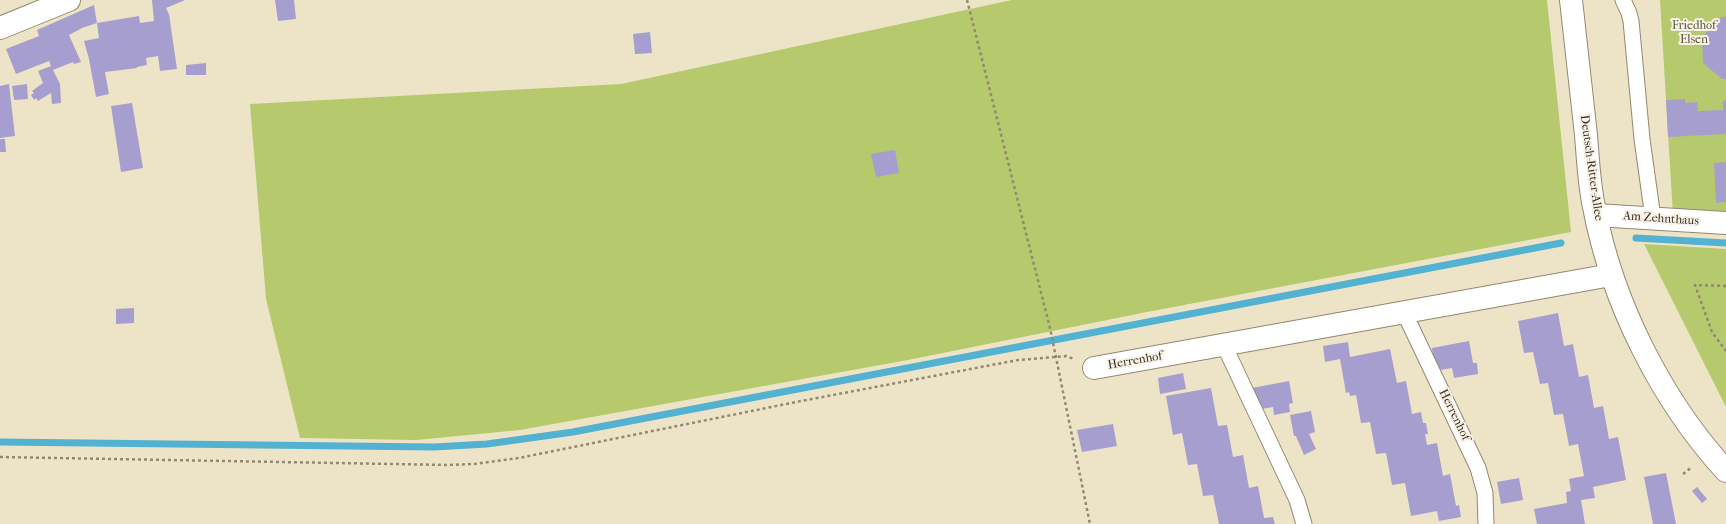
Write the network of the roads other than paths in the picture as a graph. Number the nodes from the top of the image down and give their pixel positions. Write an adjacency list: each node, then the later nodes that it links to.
1 (69, 0): 4 (street)
2 (1571, 0): 5 (street, Deutsch-Ritter-Allee)
3 (1623, 0): 6 (lane)
4 (0, 28)
5 (1596, 215): 6 (street, Am Zehnthaus); 8 (street, Deutsch-Ritter-Allee)
6 (1653, 218): 7 (street, Am Zehnthaus)
7 (1726, 223)
8 (1612, 275): 9 (street, Herrenhof); 12 (street, Deutsch-Ritter-Allee)
9 (1404, 312): 10 (street, Herrenhof); 14 (lane, Herrenhof)
10 (1224, 345): 11 (street, Herrenhof); 13 (lane)
11 (1094, 368)
12 (1726, 471)
13 (1304, 524)
14 (1486, 524)

